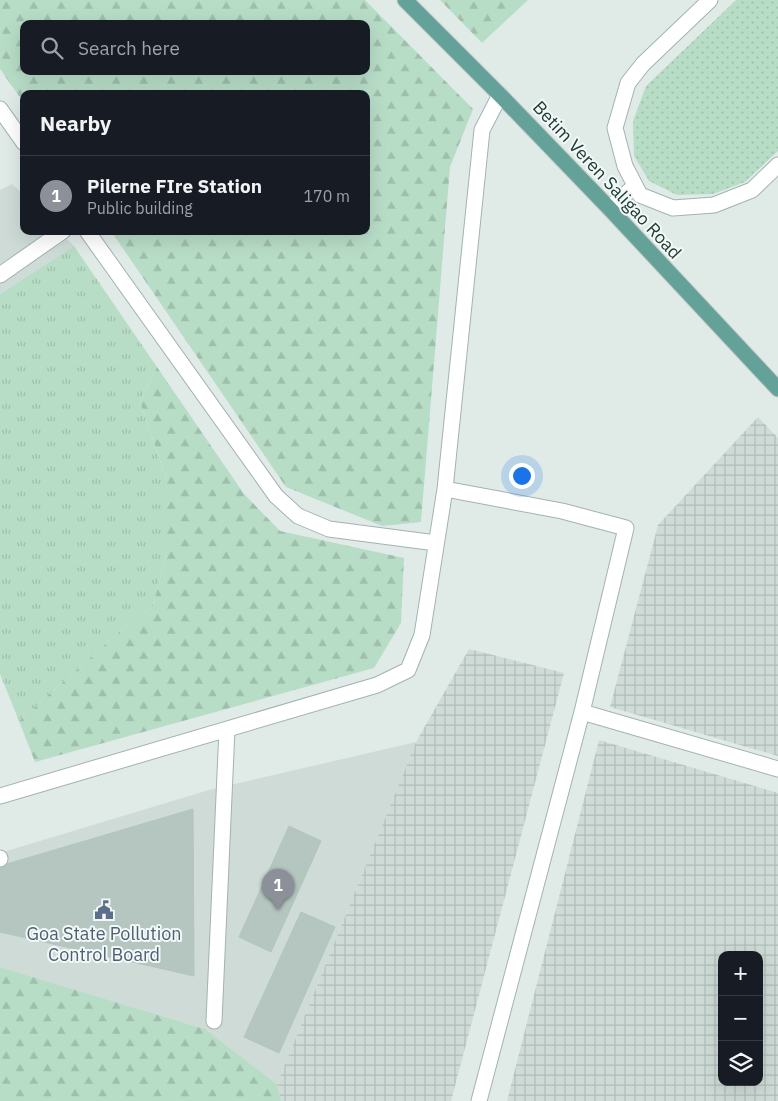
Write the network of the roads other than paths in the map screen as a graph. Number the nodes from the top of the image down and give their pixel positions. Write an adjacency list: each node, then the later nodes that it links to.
1 (405, 0): 3 (main road, Betim Veren Saligao Road)
2 (710, 0): 7 (street)
3 (500, 95): 8 (main road, Betim Veren Saligao Road); 13 (street)
4 (0, 109): 5 (street)
5 (20, 137)
6 (778, 164): 7 (street)
7 (635, 186): 8 (street)
8 (609, 208): 12 (main road, Betim Veren Saligao Road)
9 (57, 235): 11 (street)
10 (90, 235): 14 (street)
11 (0, 275)
12 (778, 389)
13 (444, 489): 14 (street); 15 (street)
14 (436, 543): 16 (street)
15 (582, 712): 17 (street); 20 (street)
16 (227, 729): 18 (street); 19 (street)
17 (778, 769)
18 (0, 796)
19 (214, 1020)
20 (479, 1101)

